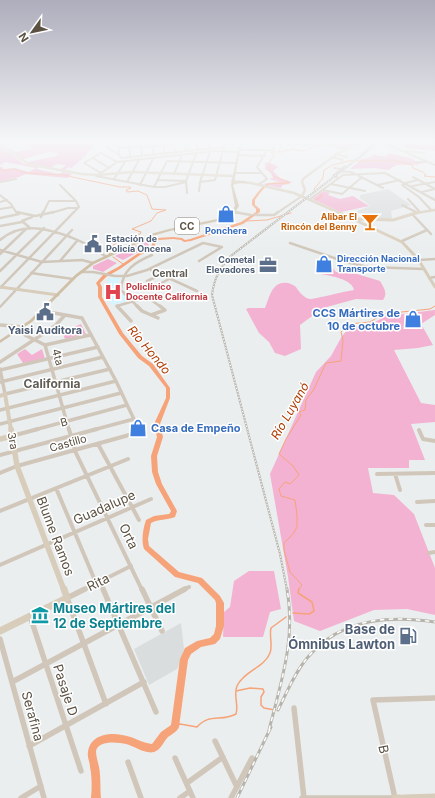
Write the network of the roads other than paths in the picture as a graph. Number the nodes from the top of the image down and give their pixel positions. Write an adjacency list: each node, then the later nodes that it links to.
1 (101, 177): 18 (street)
2 (116, 177): 18 (street)
3 (129, 177): 23 (street)
4 (144, 177): 33 (street)
5 (158, 177): 19 (street)
6 (187, 177): 24 (street)
7 (202, 177): 25 (street)
8 (216, 177): 25 (street)
9 (233, 177): 28 (main road)
10 (237, 177): 26 (main road)
11 (266, 177): 34 (street)
12 (305, 177): 49 (street)
13 (395, 177): 20 (street)
14 (413, 177): 21 (street)
15 (339, 178): 30 (street)
16 (361, 178): 35 (street); 38 (street)
17 (16, 179): 22 (street)
18 (114, 180): 23 (street)
19 (157, 180): 24 (street); 37 (street)
20 (401, 180): 29 (street); 35 (street)
21 (419, 180): 29 (street); 31 (street)
22 (0, 182)
23 (127, 182): 33 (street)
24 (186, 182): 37 (street); 46 (street)
25 (200, 182): 42 (street)
26 (246, 182): 28 (main road); 34 (street)
27 (435, 182): 31 (street)
28 (232, 183): 64 (main road)
29 (407, 183): 36 (street); 44 (street)
30 (331, 184): 38 (street); 41 (street)
31 (425, 184): 36 (street); 40 (street)
32 (60, 185): 55 (street)
33 (140, 185): 37 (street)
34 (260, 185): 49 (street)
35 (378, 185): 39 (street)
36 (412, 186): 45 (street)
37 (154, 187)
38 (349, 188): 41 (street); 43 (street)
39 (383, 188)
40 (435, 189): 45 (street)
41 (323, 190): 51 (street)
42 (199, 191)
43 (365, 191)
44 (410, 191): 45 (street); 50 (street)
45 (420, 191): 47 (street)
46 (187, 193)
47 (427, 194): 50 (street); 53 (street)
48 (0, 195): 54 (street)
49 (302, 196): 51 (street); 68 (street)
50 (416, 196): 61 (street)
51 (310, 199): 72 (street)
52 (408, 199): 63 (street)
53 (435, 199)
54 (6, 200): 56 (street); 58 (street)
55 (76, 201): 59 (street); 70 (street)
56 (0, 202)
57 (402, 205): 63 (street)
58 (13, 207): 60 (street); 65 (street)
59 (77, 208): 70 (street); 79 (street)
60 (0, 209)
61 (431, 210): 62 (street); 63 (street)
62 (435, 210)
63 (418, 211): 66 (street)
64 (233, 212): 67 (street); 90 (main road, CC)
65 (20, 214): 69 (street); 71 (street)
66 (412, 214): 72 (street); 78 (street)
67 (251, 215)
68 (255, 215)
69 (33, 217): 70 (street); 73 (street)
70 (41, 217)
71 (0, 218)
72 (355, 219): 84 (street)
73 (22, 221): 74 (street); 75 (street)
74 (0, 226)
75 (28, 228): 76 (street); 82 (street); 86 (street)
76 (44, 228): 79 (street); 88 (street)
77 (72, 230): 81 (street)
78 (427, 230): 80 (street); 84 (street)
79 (55, 232): 81 (street); 92 (street)
80 (431, 234)
81 (66, 236): 83 (street); 95 (street)
82 (0, 240)
83 (77, 241): 90 (street); 96 (street)
84 (402, 241): 93 (street)
85 (290, 243): 98 (street)
86 (2, 250): 87 (street); 88 (street)
87 (0, 254)
88 (16, 255): 92 (street); 100 (street)
89 (152, 255): 105 (street)
90 (107, 257): 97 (main road, CC)
91 (435, 258): 93 (street)
92 (29, 259): 95 (street); 110 (street)
93 (419, 260): 98 (street)
94 (199, 261): 99 (street)
95 (42, 262): 96 (street); 103 (street)
96 (60, 262): 97 (street)
97 (91, 265): 101 (street); 102 (main road, CC)
98 (424, 268): 107 (street)
99 (151, 270): 104 (street); 105 (street)
100 (0, 271)
101 (94, 271): 102 (street); 105 (street)
102 (81, 272): 108 (main road, CC)
103 (32, 273): 108 (street); 112 (street)
104 (160, 274): 109 (street); 109 (street)
105 (123, 276): 115 (street)
106 (435, 277): 107 (street)
107 (429, 278): 111 (street)
108 (73, 279): 114 (main road, CC)
109 (169, 279): 113 (street)
110 (0, 287): 112 (street)
111 (435, 287)
112 (17, 289): 114 (street); 116 (street)
113 (197, 291)
114 (58, 295): 117 (main road, CC)
115 (132, 301): 119 (street); 119 (street); 121 (street)
116 (0, 307)
117 (43, 311): 118 (street); 123 (main road, CC)
118 (65, 315): 125 (street); 126 (street)
119 (151, 315): 120 (street)
120 (158, 318)
121 (131, 321)
122 (0, 325): 123 (street)
123 (24, 327): 124 (main road, CC)
124 (17, 331): 126 (street, 4ta); 127 (main road, CC)
125 (90, 335): 128 (street); 129 (street)
126 (35, 340): 128 (street, 4ta); 132 (street)
127 (0, 342)
128 (46, 345): 131 (street, 4ta)
129 (98, 347): 130 (street); 131 (street)
130 (104, 357): 134 (street); 135 (street)
131 (49, 358): 133 (street); 134 (street, 4ta)
132 (0, 362)
133 (0, 369): 136 (street, 3ra)
134 (52, 369): 136 (street); 138 (street, 4ta)
135 (110, 369): 137 (street); 138 (street)
136 (1, 381): 140 (street, 3ra)
137 (116, 381): 139 (street); 141 (street)
138 (56, 382): 140 (street); 141 (street, 4ta)
139 (121, 393): 142 (street); 143 (street)
140 (2, 395): 144 (street, 3ra)
141 (60, 396): 143 (street, 4ta); 144 (street)
142 (127, 405): 146 (street); 147 (street, B)
143 (63, 408): 147 (street, 4ta); 148 (street)
144 (7, 409): 145 (street); 148 (street, 3ra)
145 (0, 410)
146 (134, 419): 151 (street); 155 (street, Castillo)
147 (67, 421): 151 (street, 4ta); 152 (street, B)
148 (9, 422): 149 (street); 152 (street, 3ra)
149 (0, 424)
150 (419, 430): 154 (street)
151 (71, 435): 156 (street); 157 (street, 4ta)
152 (12, 436): 153 (street, B); 156 (street, 3ra)
153 (0, 439)
154 (435, 441)
155 (98, 444): 157 (street, Castillo); 161 (street)
156 (15, 451): 158 (street); 160 (street, 3ra)
157 (75, 451): 160 (street, Castillo); 166 (street, Orta)
158 (0, 455)
159 (128, 459): 161 (street)
160 (17, 466): 162 (street, Castillo); 169 (street, Blume Ramos)
161 (110, 466): 166 (street); 173 (street)
162 (0, 473)
163 (435, 473): 165 (street)
164 (377, 474): 165 (street)
165 (395, 474): 168 (street)
166 (87, 475): 167 (street); 175 (street, Orta)
167 (56, 488): 169 (street); 179 (street)
168 (400, 490)
169 (29, 499): 174 (street); 180 (street, Blume Ramos)
170 (151, 499): 173 (street, Guadalupe)
171 (435, 501): 172 (street)
172 (417, 502)
173 (132, 507): 175 (street, Guadalupe); 176 (street)
174 (0, 511)
175 (108, 517): 179 (street, Guadalupe); 184 (street, Orta)
176 (139, 520)
177 (435, 524): 178 (street)
178 (426, 525)
179 (75, 532): 180 (street, Guadalupe); 185 (street)
180 (46, 545): 183 (street, Guadalupe); 187 (street, Blume Ramos)
181 (435, 552): 182 (street)
182 (429, 553)
183 (0, 565)
184 (131, 566): 185 (street, Rita); 188 (street, Orta)
185 (98, 582): 187 (street, Rita); 190 (street)
186 (189, 587): 188 (street)
187 (67, 598): 189 (street, Rita); 194 (street, Blume Ramos)
188 (152, 607): 190 (street); 192 (street, Orta)
189 (30, 616): 191 (street, Rita); 195 (street, Pasaje D)
190 (120, 625): 194 (street); 197 (street)
191 (0, 631)
192 (162, 631)
193 (0, 639): 196 (street, Serafina)
194 (84, 643): 195 (street); 199 (street, Blume Ramos)
195 (45, 664): 196 (street); 202 (street, Pasaje D)
196 (12, 682): 204 (street, Serafina)
197 (144, 682): 199 (street); 201 (street)
198 (435, 698): 222 (street, B)
199 (106, 704): 202 (street)
200 (294, 708): 221 (street)
201 (156, 712)
202 (66, 726): 204 (street); 209 (street, Pasaje D)
203 (215, 741): 205 (street)
204 (30, 746): 211 (street, Serafina)
205 (223, 757): 210 (street); 212 (street)
206 (175, 758): 210 (street)
207 (252, 758): 212 (street)
208 (128, 762): 217 (street)
209 (81, 771)
210 (187, 783): 213 (street)
211 (41, 786): 215 (street); 216 (street, Serafina)
212 (237, 787): 220 (street)
213 (190, 791): 218 (street); 219 (street)
214 (435, 797): 224 (street)
215 (21, 798)
216 (44, 798)
217 (141, 798)
218 (180, 798)
219 (193, 798)
220 (231, 798)
221 (303, 798): 222 (street)
222 (395, 798): 223 (street)
223 (400, 798)
224 (404, 798)

